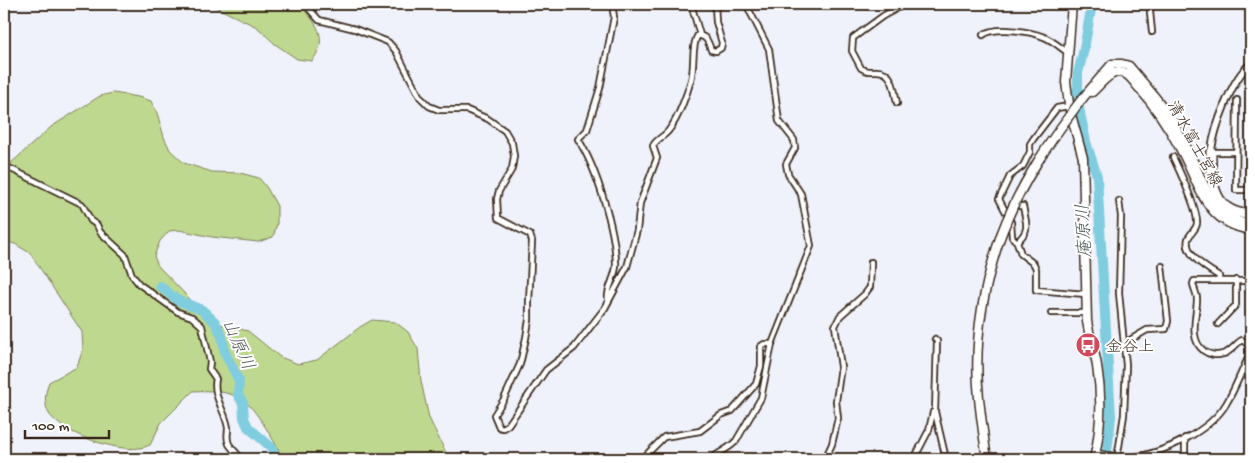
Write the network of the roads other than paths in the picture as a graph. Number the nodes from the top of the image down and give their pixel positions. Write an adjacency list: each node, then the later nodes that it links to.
1 (304, 4): 36 (street)
2 (612, 4): 36 (street)
3 (690, 4): 10 (street)
4 (715, 4): 10 (street)
5 (746, 4): 42 (street)
6 (905, 4): 15 (street)
7 (1072, 4): 12 (main road)
8 (1151, 4): 9 (street)
9 (1152, 32)
10 (700, 35): 36 (street)
11 (983, 35): 12 (street)
12 (1067, 52): 16 (main road)
13 (1251, 64): 17 (street)
14 (1237, 100): 18 (street)
15 (896, 103)
16 (1069, 106): 29 (street); 35 (main road)
17 (1210, 152): 18 (street); 24 (highway); 25 (highway)
18 (1236, 152): 21 (street)
19 (1173, 157): 32 (street)
20 (5, 166): 49 (street)
21 (1251, 190)
22 (1119, 201): 41 (street)
23 (1019, 206): 29 (street)
24 (1251, 209)
25 (1251, 214)
26 (1234, 223): 27 (main road, 清水富士宮線); 28 (main road, 清水富士宮線); 55 (main road, 清水富士宮線, bridge)
27 (1251, 224)
28 (1251, 230)
29 (1017, 242): 35 (street)
30 (871, 262): 52 (street)
31 (1162, 266): 41 (street)
32 (1219, 280): 33 (street); 43 (street)
33 (1236, 280): 34 (street); 39 (street)
34 (1251, 281)
35 (1086, 294): 38 (main road)
36 (608, 302)
37 (1051, 313): 38 (street)
38 (1087, 313): 47 (main road)
39 (1218, 324)
40 (935, 339): 45 (street)
41 (1125, 343): 48 (street)
42 (772, 344): 50 (street); 51 (street)
43 (1251, 346)
44 (1251, 352): 46 (street)
45 (935, 412): 53 (street); 54 (street)
46 (1184, 438): 48 (street); 56 (street)
47 (1095, 456): 48 (street)
48 (1116, 457)
49 (241, 459)
50 (642, 459)
51 (711, 459)
52 (825, 459)
53 (914, 459)
54 (946, 459)
55 (987, 459)
56 (1185, 459)

